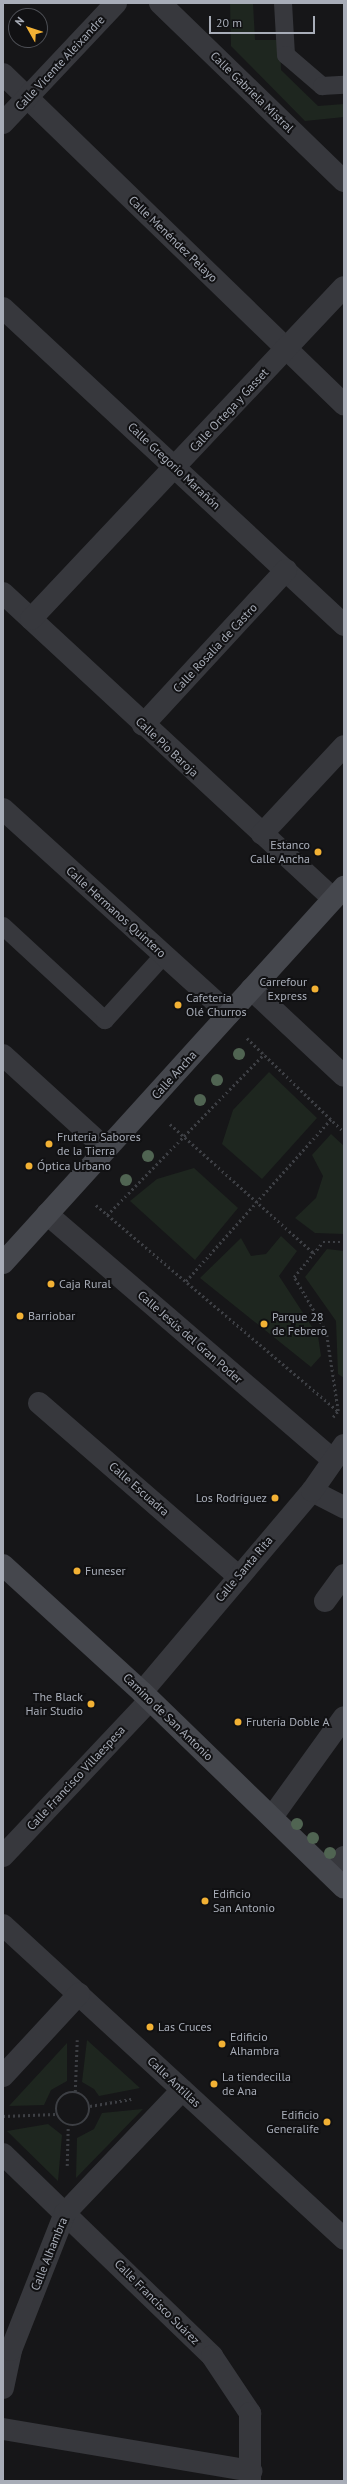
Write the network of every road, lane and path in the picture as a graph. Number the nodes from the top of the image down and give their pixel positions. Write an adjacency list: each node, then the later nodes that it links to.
1 (116, 3): 6 (street, Calle Vicente Aleixandre)
2 (160, 3): 8 (street, Calle Gabriela Mistral)
3 (283, 3): 5 (lane)
4 (3, 74): 6 (street, Calle Menéndez Pelayo)
5 (344, 85)
6 (27, 97): 7 (street, Calle Vicente Aleixandre); 11 (street, Calle Menéndez Pelayo)
7 (3, 123)
8 (344, 182)
9 (344, 287): 11 (street, Calle Ortega y Gasset)
10 (3, 308): 13 (street, Calle Gregorio Marañón)
11 (286, 348): 12 (street, Calle Menéndez Pelayo); 13 (street, Calle Ortega y Gasset)
12 (344, 404)
13 (176, 468): 14 (street, Calle Gregorio Marañón); 16 (street, Calle Ortega y Gasset)
14 (286, 570): 17 (street, Calle Gregorio Marañón); 18 (street, Calle Rosalía de Castro)
15 (3, 593): 16 (street, Calle Pío Baroja)
16 (31, 619): 18 (street, Calle Pío Baroja)
17 (344, 625)
18 (143, 725): 21 (street, Calle Pío Baroja)
19 (344, 746): 21 (street)
20 (3, 809): 24 (street, Calle Hermanos Quintero)
21 (262, 834): 22 (street, Calle Pío Baroja)
22 (338, 893): 25 (main road, Calle Ancha)
23 (3, 926): 24 (lane)
24 (164, 955): 26 (street, Calle Hermanos Quintero)
25 (251, 989): 26 (main road, Calle Ancha); 30 (street)
26 (229, 1014): 35 (main road, Calle Ancha)
27 (242, 1034): 28 (path)
28 (264, 1054): 31 (path); 34 (path)
29 (3, 1055): 35 (street)
30 (344, 1076)
31 (331, 1119): 33 (path); 37 (path)
32 (165, 1120): 34 (path)
33 (344, 1132)
34 (183, 1136): 37 (path); 39 (path)
35 (106, 1149): 38 (main road, Calle Ancha)
36 (94, 1203): 39 (path)
37 (257, 1203): 41 (path); 43 (path)
38 (47, 1214): 42 (main road, Calle Ancha); 46 (street, Calle Jesús del Gran Poder)
39 (108, 1216): 43 (path)
40 (344, 1242): 41 (path)
41 (314, 1253): 45 (path)
42 (3, 1262)
43 (186, 1281): 45 (path)
44 (39, 1403): 51 (street, Calle Escuadra)
45 (338, 1411): 46 (path)
46 (338, 1453): 47 (street, Calle Santa Rita)
47 (312, 1491): 48 (street); 51 (street, Calle Santa Rita)
48 (344, 1507)
49 (4, 1569): 53 (main road, Camino de San Antonio)
50 (344, 1575): 52 (street)
51 (238, 1576): 53 (street, Calle Santa Rita)
52 (325, 1601)
53 (146, 1696): 55 (main road, Camino de San Antonio); 56 (street, Calle Francisco Villaespesa)
54 (344, 1717): 55 (street)
55 (272, 1817): 58 (main road, Camino de San Antonio)
56 (3, 1856)
57 (344, 1857): 58 (street)
58 (329, 1873): 59 (main road, Camino de San Antonio)
59 (344, 1888)
60 (3, 1925): 61 (street, Calle Antillas)
61 (79, 1994): 62 (street); 63 (street, Calle Antillas)
62 (3, 2076)
63 (182, 2090): 67 (street, Calle Alhambra); 68 (street, Calle Antillas)
64 (56, 2114): 64 (path); 65 (path)
65 (3, 2116)
66 (3, 2154): 67 (street, Calle Francisco Suárez)
67 (65, 2213): 69 (street, Calle Alhambra); 71 (street, Calle Francisco Suárez)
68 (344, 2239)
69 (3, 2388)
70 (3, 2429): 71 (street)
71 (250, 2476)

